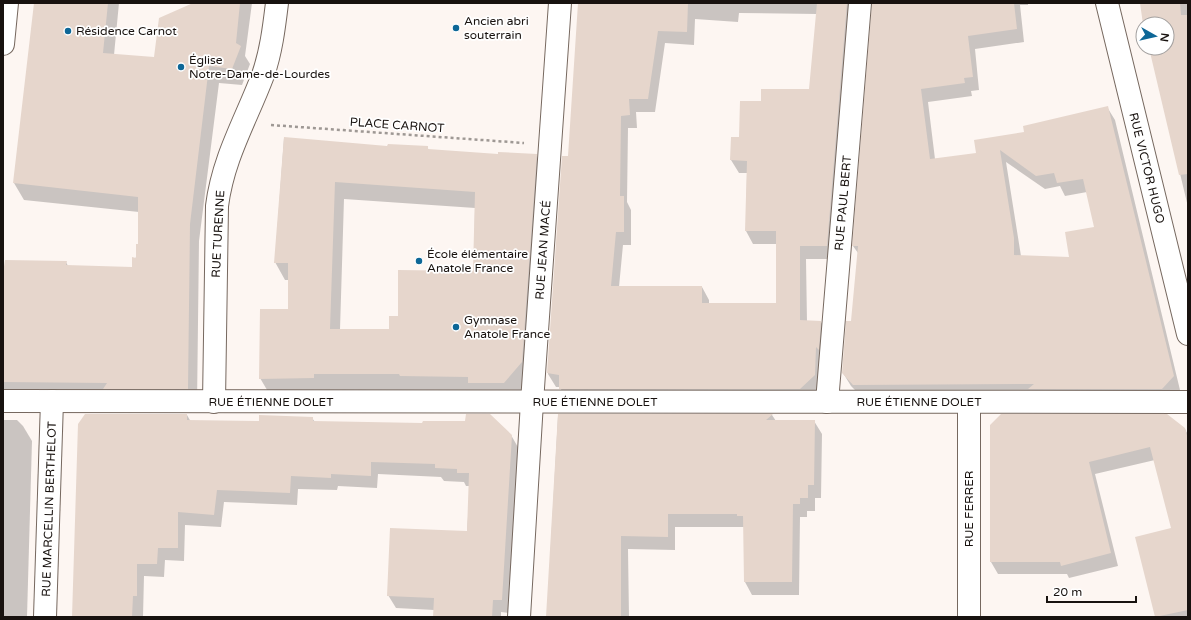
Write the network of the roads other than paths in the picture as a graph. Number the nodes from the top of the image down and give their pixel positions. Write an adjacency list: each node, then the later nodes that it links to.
1 (7, 3): 6 (street)
2 (277, 3): 10 (street, RUE TURENNE)
3 (560, 3): 11 (street, RUE JEAN MACÉ)
4 (860, 3): 12 (street, RUE PAUL BERT)
5 (1107, 3): 7 (street, RUE VICTOR HUGO)
6 (3, 44)
7 (1188, 334)
8 (3, 401): 9 (street, RUE ÉTIENNE DOLET)
9 (52, 401): 10 (street, RUE ÉTIENNE DOLET); 15 (street, RUE MARCELLIN BERTHELOT)
10 (214, 402): 11 (street, RUE ÉTIENNE DOLET)
11 (532, 402): 12 (street, RUE ÉTIENNE DOLET); 16 (street, RUE JEAN MACÉ)
12 (827, 402): 13 (street, RUE ÉTIENNE DOLET)
13 (968, 402): 14 (street, RUE ÉTIENNE DOLET); 17 (street, RUE FERRER)
14 (1188, 402)
15 (45, 617)
16 (519, 617)
17 (969, 617)

